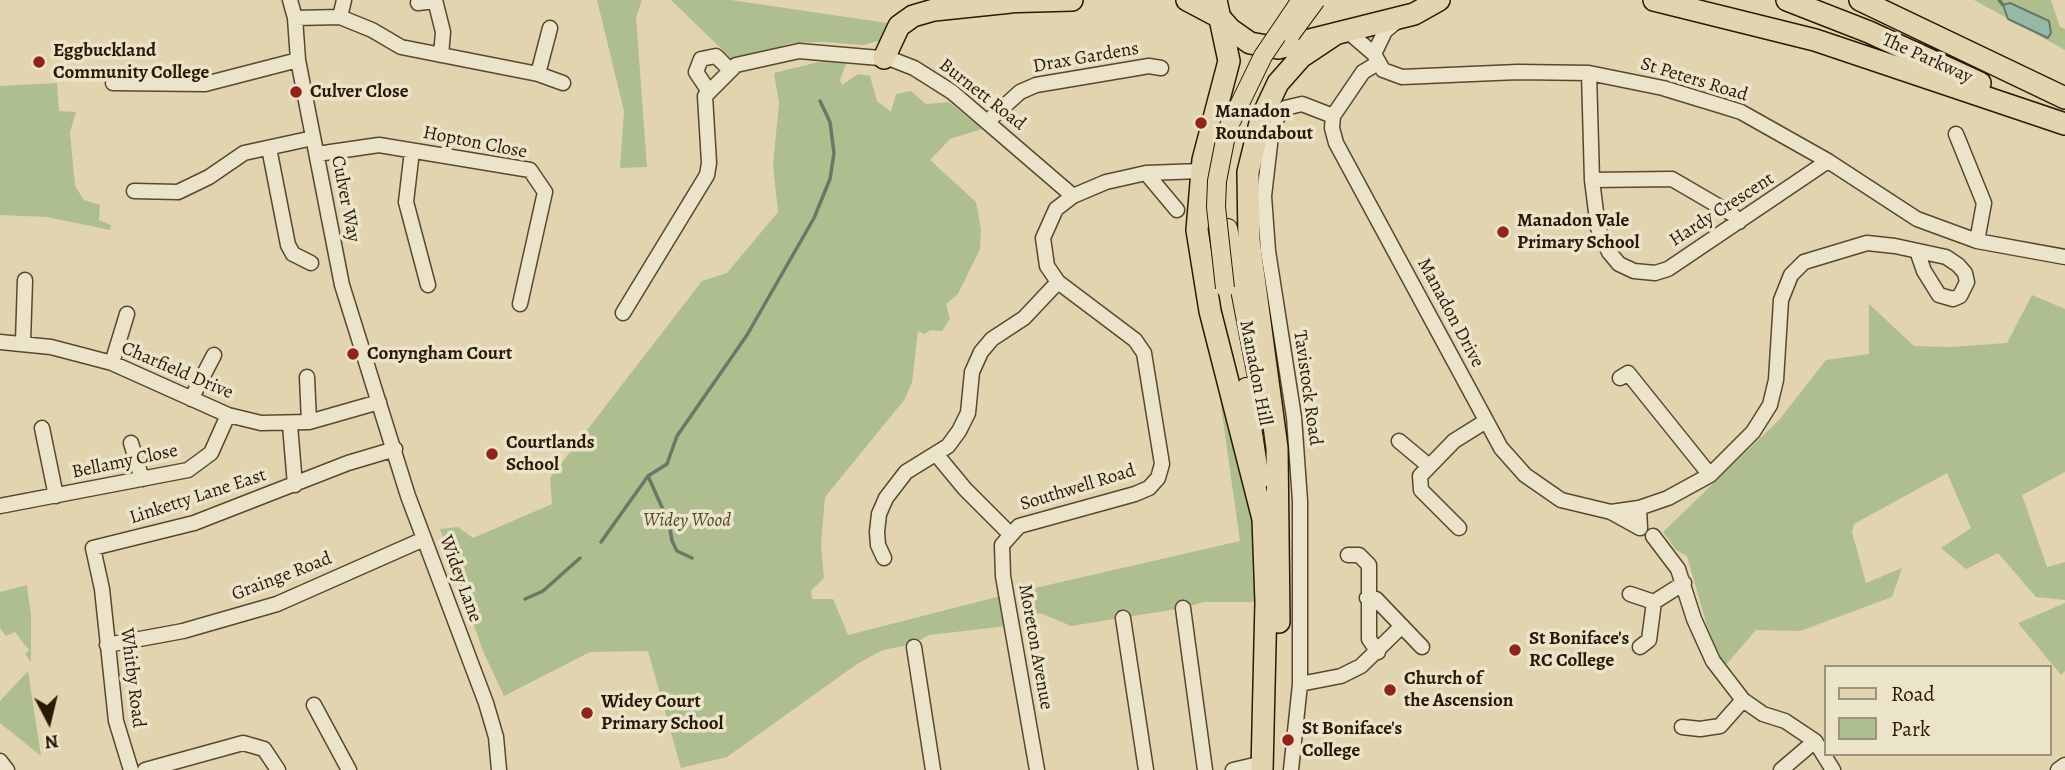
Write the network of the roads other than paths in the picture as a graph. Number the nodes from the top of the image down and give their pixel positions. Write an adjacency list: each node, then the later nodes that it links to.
1 (290, 0): 18 (street, Culver Way)
2 (344, 0): 17 (street)
3 (435, 0): 15 (street); 23 (street)
4 (925, 0): 14 (highway)
5 (1072, 0): 14 (highway)
6 (1187, 0): 16 (highway)
7 (1300, 0): 85 (main road, Manadon Hill, bridge)
8 (1316, 0): 82 (main road, Manadon Hill, bridge)
9 (1439, 0): 19 (highway)
10 (1654, 0): 37 (highway)
11 (1787, 0): 37 (highway, The Parkway)
12 (1860, 0): 22 (highway, The Parkway)
13 (1882, 0): 22 (highway)
14 (1012, 2): 24 (highway)
15 (418, 3)
16 (1219, 12): 21 (highway); 44 (highway)
17 (340, 17): 18 (street); 23 (street)
18 (295, 18): 26 (street, Culver Way)
19 (1401, 18): 21 (highway); 25 (street)
20 (550, 28): 30 (street)
21 (1342, 31): 25 (street, St Peters Road); 82 (highway)
22 (1933, 35): 34 (highway, The Parkway)
23 (441, 55): 30 (street)
24 (884, 58): 28 (street, Burnett Road); 36 (street, Burnett Road)
25 (1376, 59): 29 (street, St Peters Road); 35 (street)
26 (298, 60): 31 (street); 39 (street, Culver Way)
27 (1161, 68): 36 (street, Drax Gardens)
28 (729, 69): 33 (street); 33 (street)
29 (1589, 73): 43 (street, St Peters Road); 46 (street, Hardy Crescent)
30 (538, 74): 32 (street)
31 (113, 83)
32 (563, 83)
33 (708, 90): 59 (street)
34 (2065, 98)
35 (1333, 116): 70 (street, Manadon Drive); 105 (street, Tavistock Road)
36 (988, 121): 48 (street, Burnett Road)
37 (2065, 122)
38 (1956, 134): 51 (street)
39 (313, 138): 40 (street); 42 (street, Culver Way)
40 (269, 148): 47 (street); 54 (street)
41 (412, 151): 42 (street, Hopton Close); 56 (street); 58 (street, Hopton Close)
42 (317, 154): 68 (street, Culver Way)
43 (1828, 161): 50 (street, Hardy Crescent); 51 (street, St Peters Road)
44 (1201, 171): 45 (street); 85 (highway)
45 (1146, 173): 48 (street); 49 (street)
46 (1592, 180): 50 (street); 50 (street, Hardy Crescent)
47 (134, 191)
48 (1073, 196): 57 (street)
49 (1177, 210)
50 (1739, 222)
51 (1977, 241): 53 (street, St Peters Road)
52 (1917, 251): 79 (street)
53 (2065, 257)
54 (311, 263)
55 (25, 280): 62 (street)
56 (422, 280)
57 (1058, 282): 77 (street); 87 (street, Southwell Road)
58 (520, 304)
59 (629, 310)
60 (127, 314): 64 (street)
61 (0, 342): 62 (street, Charfield Drive)
62 (23, 342): 64 (street, Charfield Drive)
63 (214, 355): 67 (street)
64 (112, 363): 67 (street, Charfield Drive)
65 (307, 377): 71 (street)
66 (1620, 378): 79 (street)
67 (191, 399): 69 (street, Charfield Drive)
68 (379, 402): 71 (street, Charfield Drive); 76 (street, Widey Lane)
69 (228, 415): 72 (street, Charfield Drive); 80 (street, Bellamy Close)
70 (1486, 421): 78 (street); 79 (street, Manadon Drive)
71 (309, 422): 72 (street, Charfield Drive)
72 (289, 425): 81 (street, Linketty Lane East)
73 (42, 428): 83 (street)
74 (1399, 441): 78 (street)
75 (131, 443): 80 (street)
76 (395, 449): 81 (street); 89 (street, Widey Lane)
77 (936, 454): 87 (street); 92 (street)
78 (1429, 466): 86 (street)
79 (1710, 475)
80 (142, 480): 83 (street, Bellamy Close)
81 (295, 485): 90 (street, Linketty Lane East)
82 (1279, 492): 113 (highway, Manadon Hill)
83 (56, 496): 84 (street, Bellamy Close)
84 (0, 506)
85 (1263, 519): 113 (highway, Manadon Hill)
86 (1460, 528)
87 (1010, 534): 121 (street, Moreton Avenue)
88 (1653, 536): 93 (street)
89 (424, 539): 100 (street, Grainge Road); 119 (street, Widey Lane)
90 (93, 548): 100 (street, Whitby Road)
91 (1348, 555): 95 (street)
92 (884, 558)
93 (1684, 583): 96 (street); 106 (street)
94 (1630, 594): 96 (street)
95 (1367, 598): 99 (street); 104 (street)
96 (1654, 602): 103 (street)
97 (1183, 608): 123 (street)
98 (1123, 618): 122 (street)
99 (1402, 626): 102 (street); 104 (street)
100 (107, 645): 115 (street, Whitby Road)
101 (914, 647): 120 (street)
102 (1422, 647)
103 (1640, 648)
104 (1378, 652): 105 (street)
105 (1300, 684): 125 (street, Tavistock Road)
106 (1743, 700): 108 (street); 109 (street)
107 (314, 705): 118 (street)
108 (1682, 727)
109 (1815, 741): 110 (street); 126 (street)
110 (1824, 756)
111 (0, 761): 114 (street)
112 (2065, 765): 127 (street)
113 (1265, 768): 124 (street)
114 (7, 770)
115 (131, 770)
116 (145, 770): 117 (street)
117 (278, 770)
118 (349, 770)
119 (499, 770)
120 (933, 770)
121 (1037, 770)
122 (1146, 770)
123 (1205, 770)
124 (1233, 770)
125 (1291, 770)
126 (1781, 770)
127 (2058, 770)

